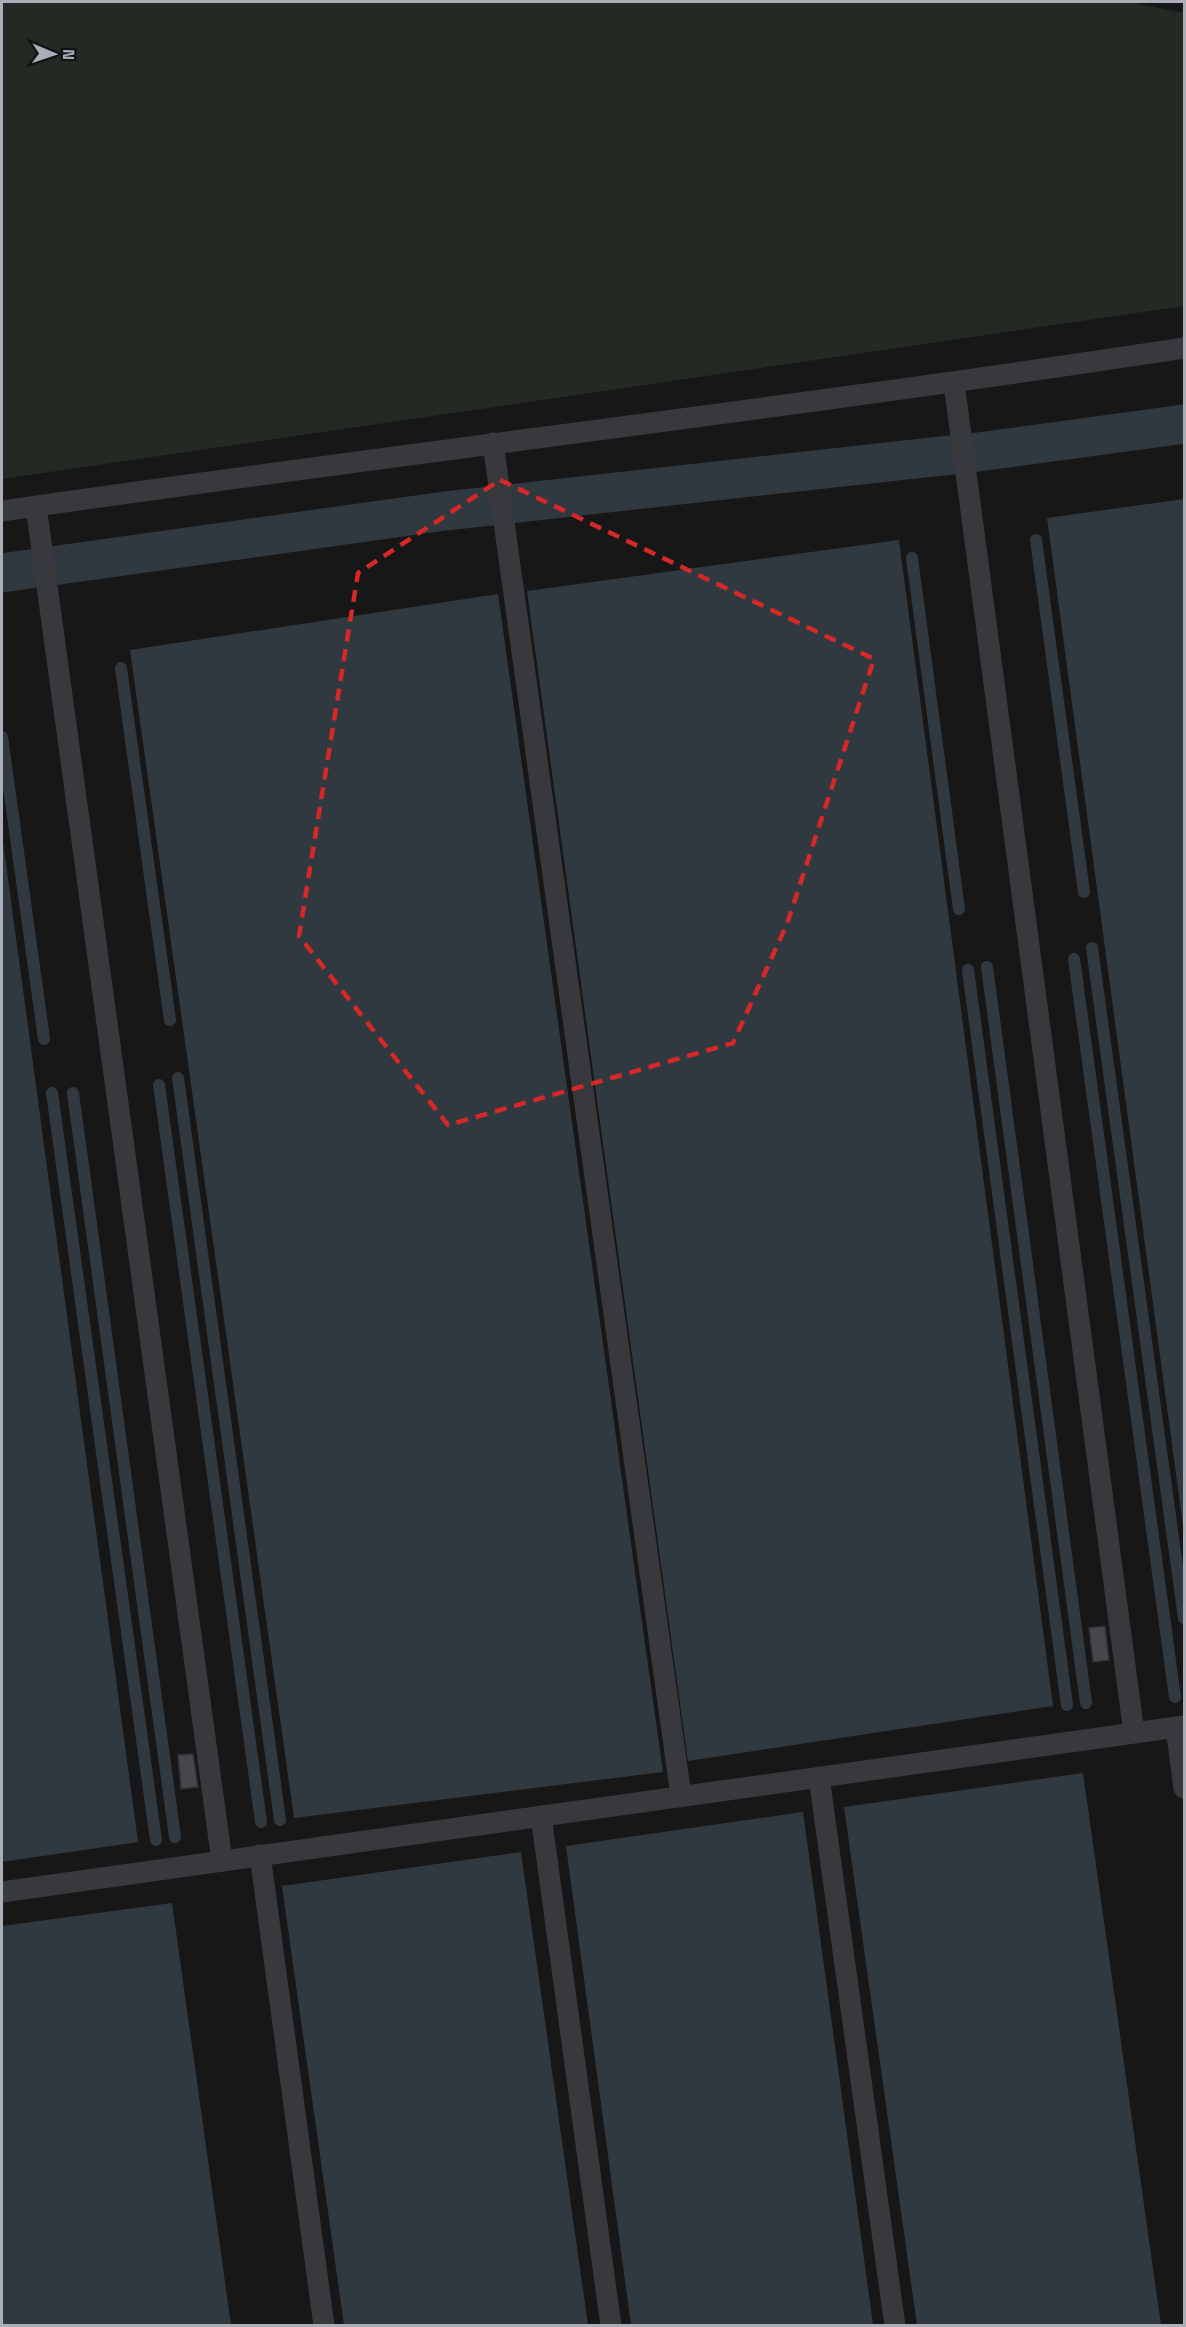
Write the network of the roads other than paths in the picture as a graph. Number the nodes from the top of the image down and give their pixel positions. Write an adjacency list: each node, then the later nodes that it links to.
1 (1185, 348): 2 (lane)
2 (954, 383): 3 (lane); 7 (lane)
3 (493, 443): 4 (lane); 10 (lane)
4 (36, 506): 5 (lane); 13 (lane)
5 (2, 511)
6 (1180, 1726): 7 (lane); 9 (lane)
7 (1134, 1733): 8 (lane)
8 (819, 1777): 10 (lane); 17 (lane)
9 (1185, 1788)
10 (681, 1796): 11 (lane)
11 (541, 1816): 12 (lane); 16 (lane)
12 (260, 1855): 13 (lane); 15 (lane)
13 (222, 1861): 14 (lane)
14 (2, 1892)
15 (324, 2325)
16 (611, 2325)
17 (895, 2325)

